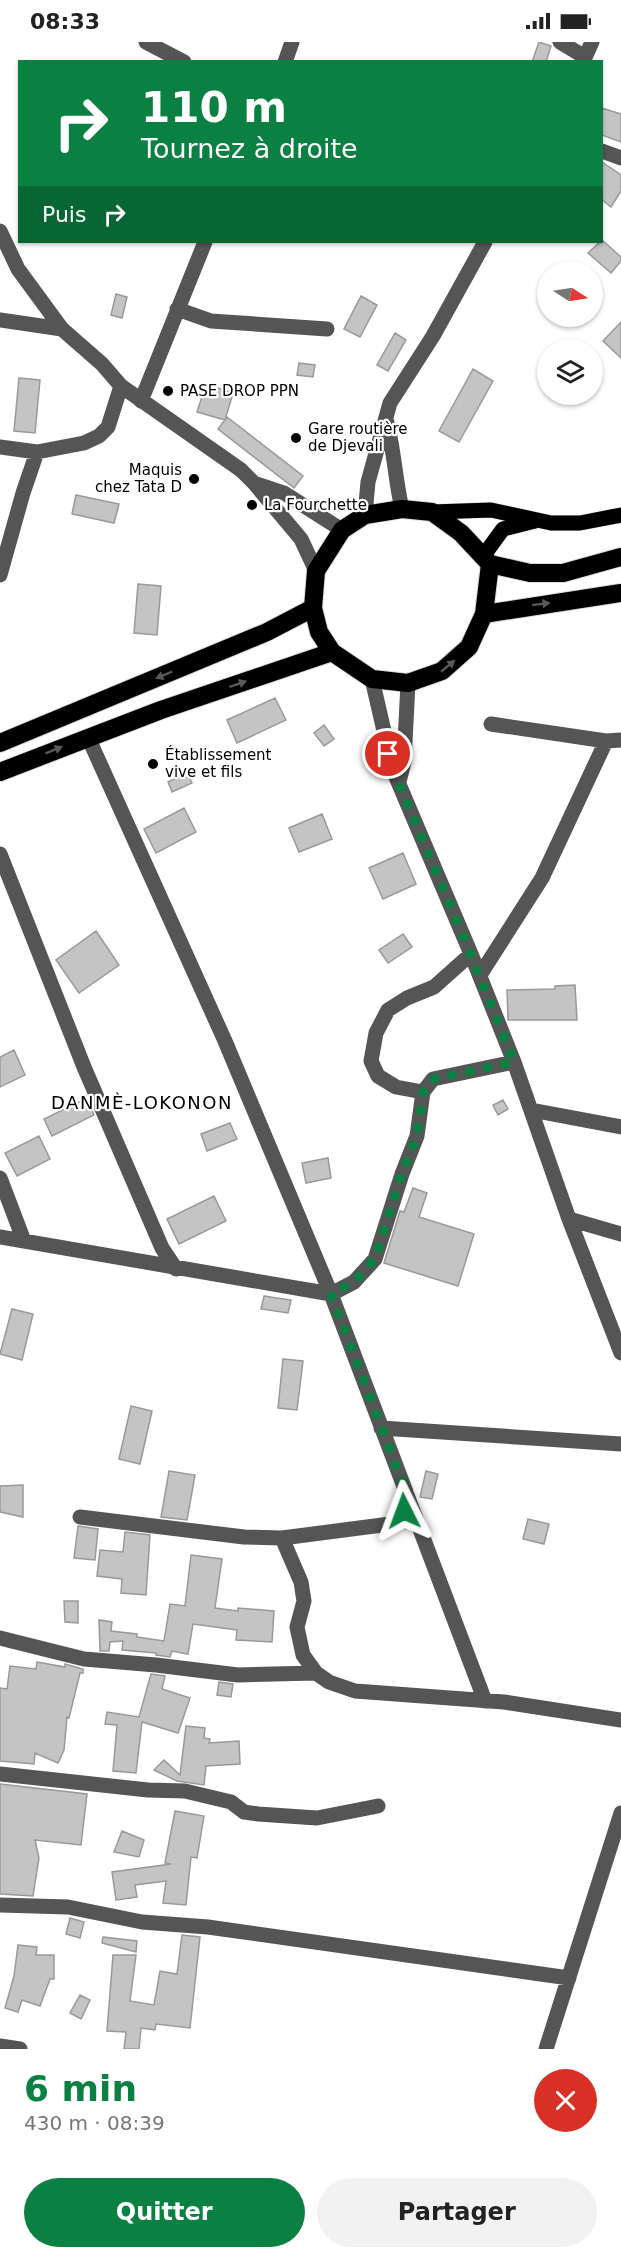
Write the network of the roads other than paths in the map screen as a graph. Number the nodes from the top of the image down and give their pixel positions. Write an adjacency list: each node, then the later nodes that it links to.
1 (146, 42): 6 (street)
2 (292, 42): 7 (street)
3 (560, 42): 5 (street)
4 (592, 42): 5 (street)
5 (584, 59)
6 (180, 60)
7 (286, 60)
8 (603, 152): 9 (street)
9 (621, 158)
10 (0, 231): 15 (street)
11 (205, 243): 13 (street)
12 (484, 243): 19 (street)
13 (177, 309): 16 (street); 18 (street)
14 (0, 320): 15 (street)
15 (62, 329): 17 (street)
16 (327, 329)
17 (121, 386): 18 (street); 21 (street)
18 (141, 401): 22 (street)
19 (386, 419): 23 (street); 25 (street)
20 (0, 447): 21 (street)
21 (37, 452): 32 (street)
22 (254, 483): 28 (street); 31 (street)
23 (402, 508): 24 (highway); 25 (highway)
24 (432, 512): 27 (main road); 30 (highway)
25 (365, 515): 28 (highway)
26 (621, 515): 27 (main road)
27 (539, 520): 30 (main road)
28 (342, 530): 31 (highway)
29 (621, 557): 30 (highway)
30 (487, 560): 35 (highway)
31 (316, 571): 34 (highway)
32 (0, 575)
33 (621, 593): 35 (highway, one-way to 33)
34 (313, 608): 36 (highway); 42 (highway, one-way to 42)
35 (484, 614): 38 (highway, one-way to 35)
36 (332, 652): 37 (highway); 40 (highway, one-way to 36)
37 (372, 679): 38 (highway); 44 (street)
38 (408, 683): 44 (street)
39 (491, 724): 41 (street)
40 (88, 737): 43 (highway, one-way to 40); 58 (street)
41 (613, 741): 47 (street)
42 (0, 743)
43 (0, 772)
44 (399, 782): 46 (street)
45 (0, 854): 57 (street)
46 (471, 954): 47 (street); 49 (street)
47 (480, 975): 48 (street)
48 (514, 1062): 49 (street); 50 (street)
49 (423, 1092): 58 (street)
50 (531, 1110): 51 (street); 53 (street)
51 (621, 1127)
52 (0, 1178): 56 (street)
53 (569, 1219): 54 (street); 59 (street)
54 (621, 1234)
55 (0, 1237): 56 (street)
56 (24, 1241): 57 (street)
57 (176, 1269): 58 (street)
58 (331, 1294): 60 (street)
59 (621, 1353)
60 (381, 1428): 61 (street); 62 (street)
61 (621, 1444)
62 (406, 1492): 64 (street); 67 (street)
63 (80, 1518): 64 (street)
64 (282, 1538): 66 (street)
65 (0, 1638): 66 (street)
66 (316, 1673): 67 (street)
67 (485, 1701): 68 (street)
68 (621, 1720)
69 (0, 1774): 70 (street)
70 (378, 1806)
71 (621, 1813): 73 (street)
72 (0, 1905): 73 (street)
73 (569, 1978): 76 (street)
74 (0, 2046): 75 (street)
75 (20, 2049)
76 (546, 2049)

